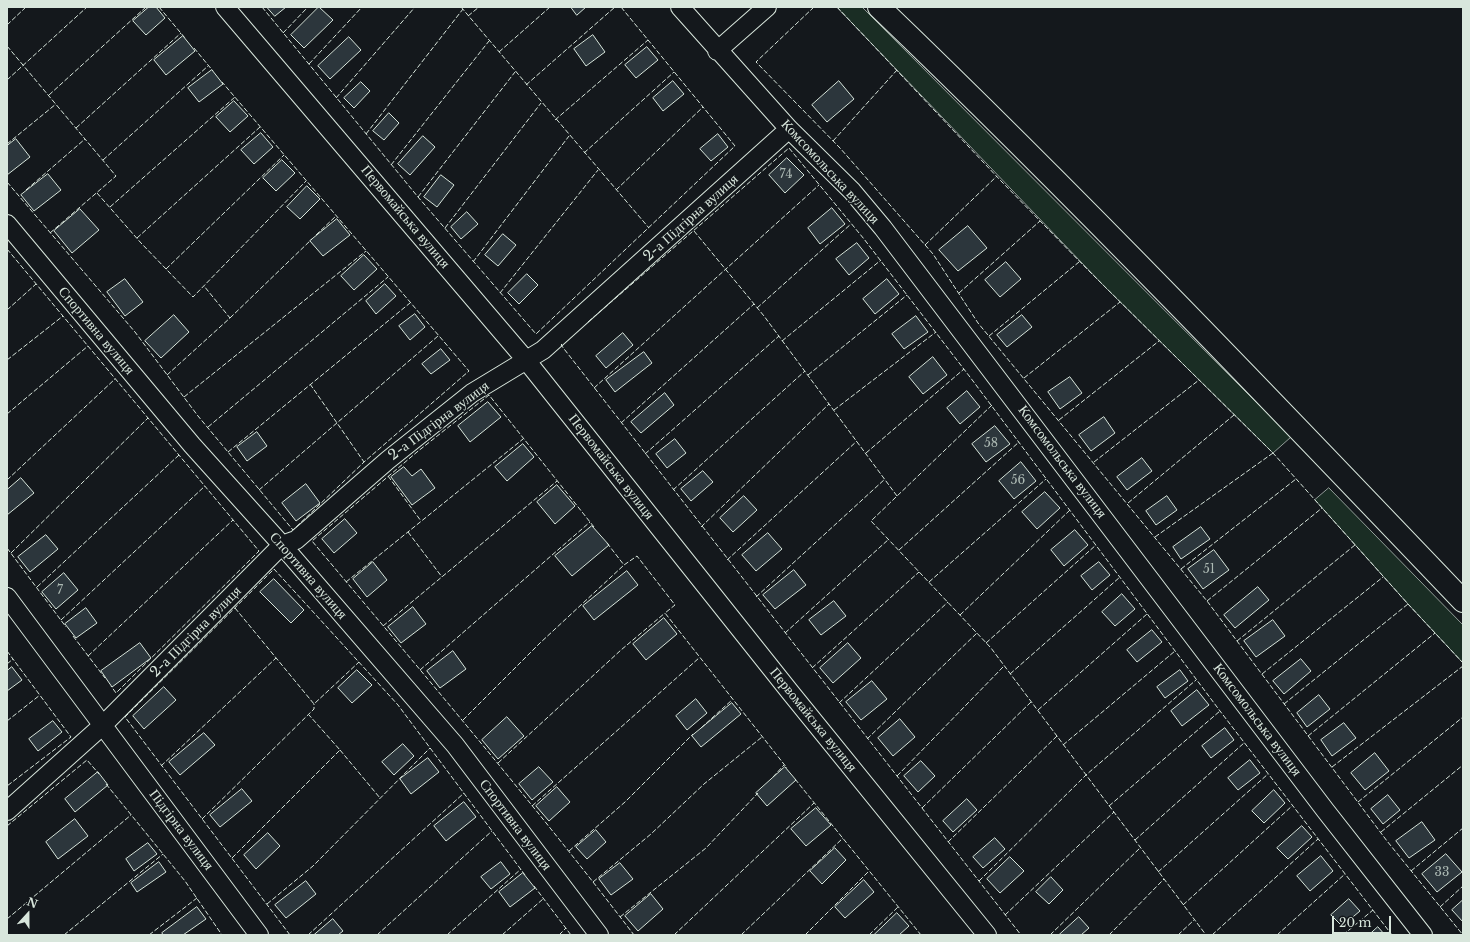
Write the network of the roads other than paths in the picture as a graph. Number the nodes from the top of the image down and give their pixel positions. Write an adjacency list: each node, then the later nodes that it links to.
1 (225, 7): 8 (street, Первомайська вулиця)
2 (680, 7): 5 (street, Комсомольська вулиця)
3 (767, 7): 5 (street)
4 (879, 7): 11 (main road)
5 (717, 51): 6 (street, Комсомольська вулиця)
6 (789, 129): 8 (street, 2-а Підгірна вулиця); 17 (street, Комсомольська вулиця)
7 (7, 224): 9 (street, Спортивна вулиця)
8 (526, 360): 9 (street, 2-а Підгірна вулиця); 16 (street, Первомайська вулиця)
9 (282, 545): 12 (street, 2-а Підгірна вулиця); 15 (street, Спортивна вулиця)
10 (7, 597): 12 (street)
11 (1463, 601)
12 (102, 726): 13 (street, 2-а Підгірна вулиця); 14 (street, Підгірна вулиця)
13 (7, 811)
14 (259, 935)
15 (599, 935)
16 (987, 935)
17 (1423, 935)

